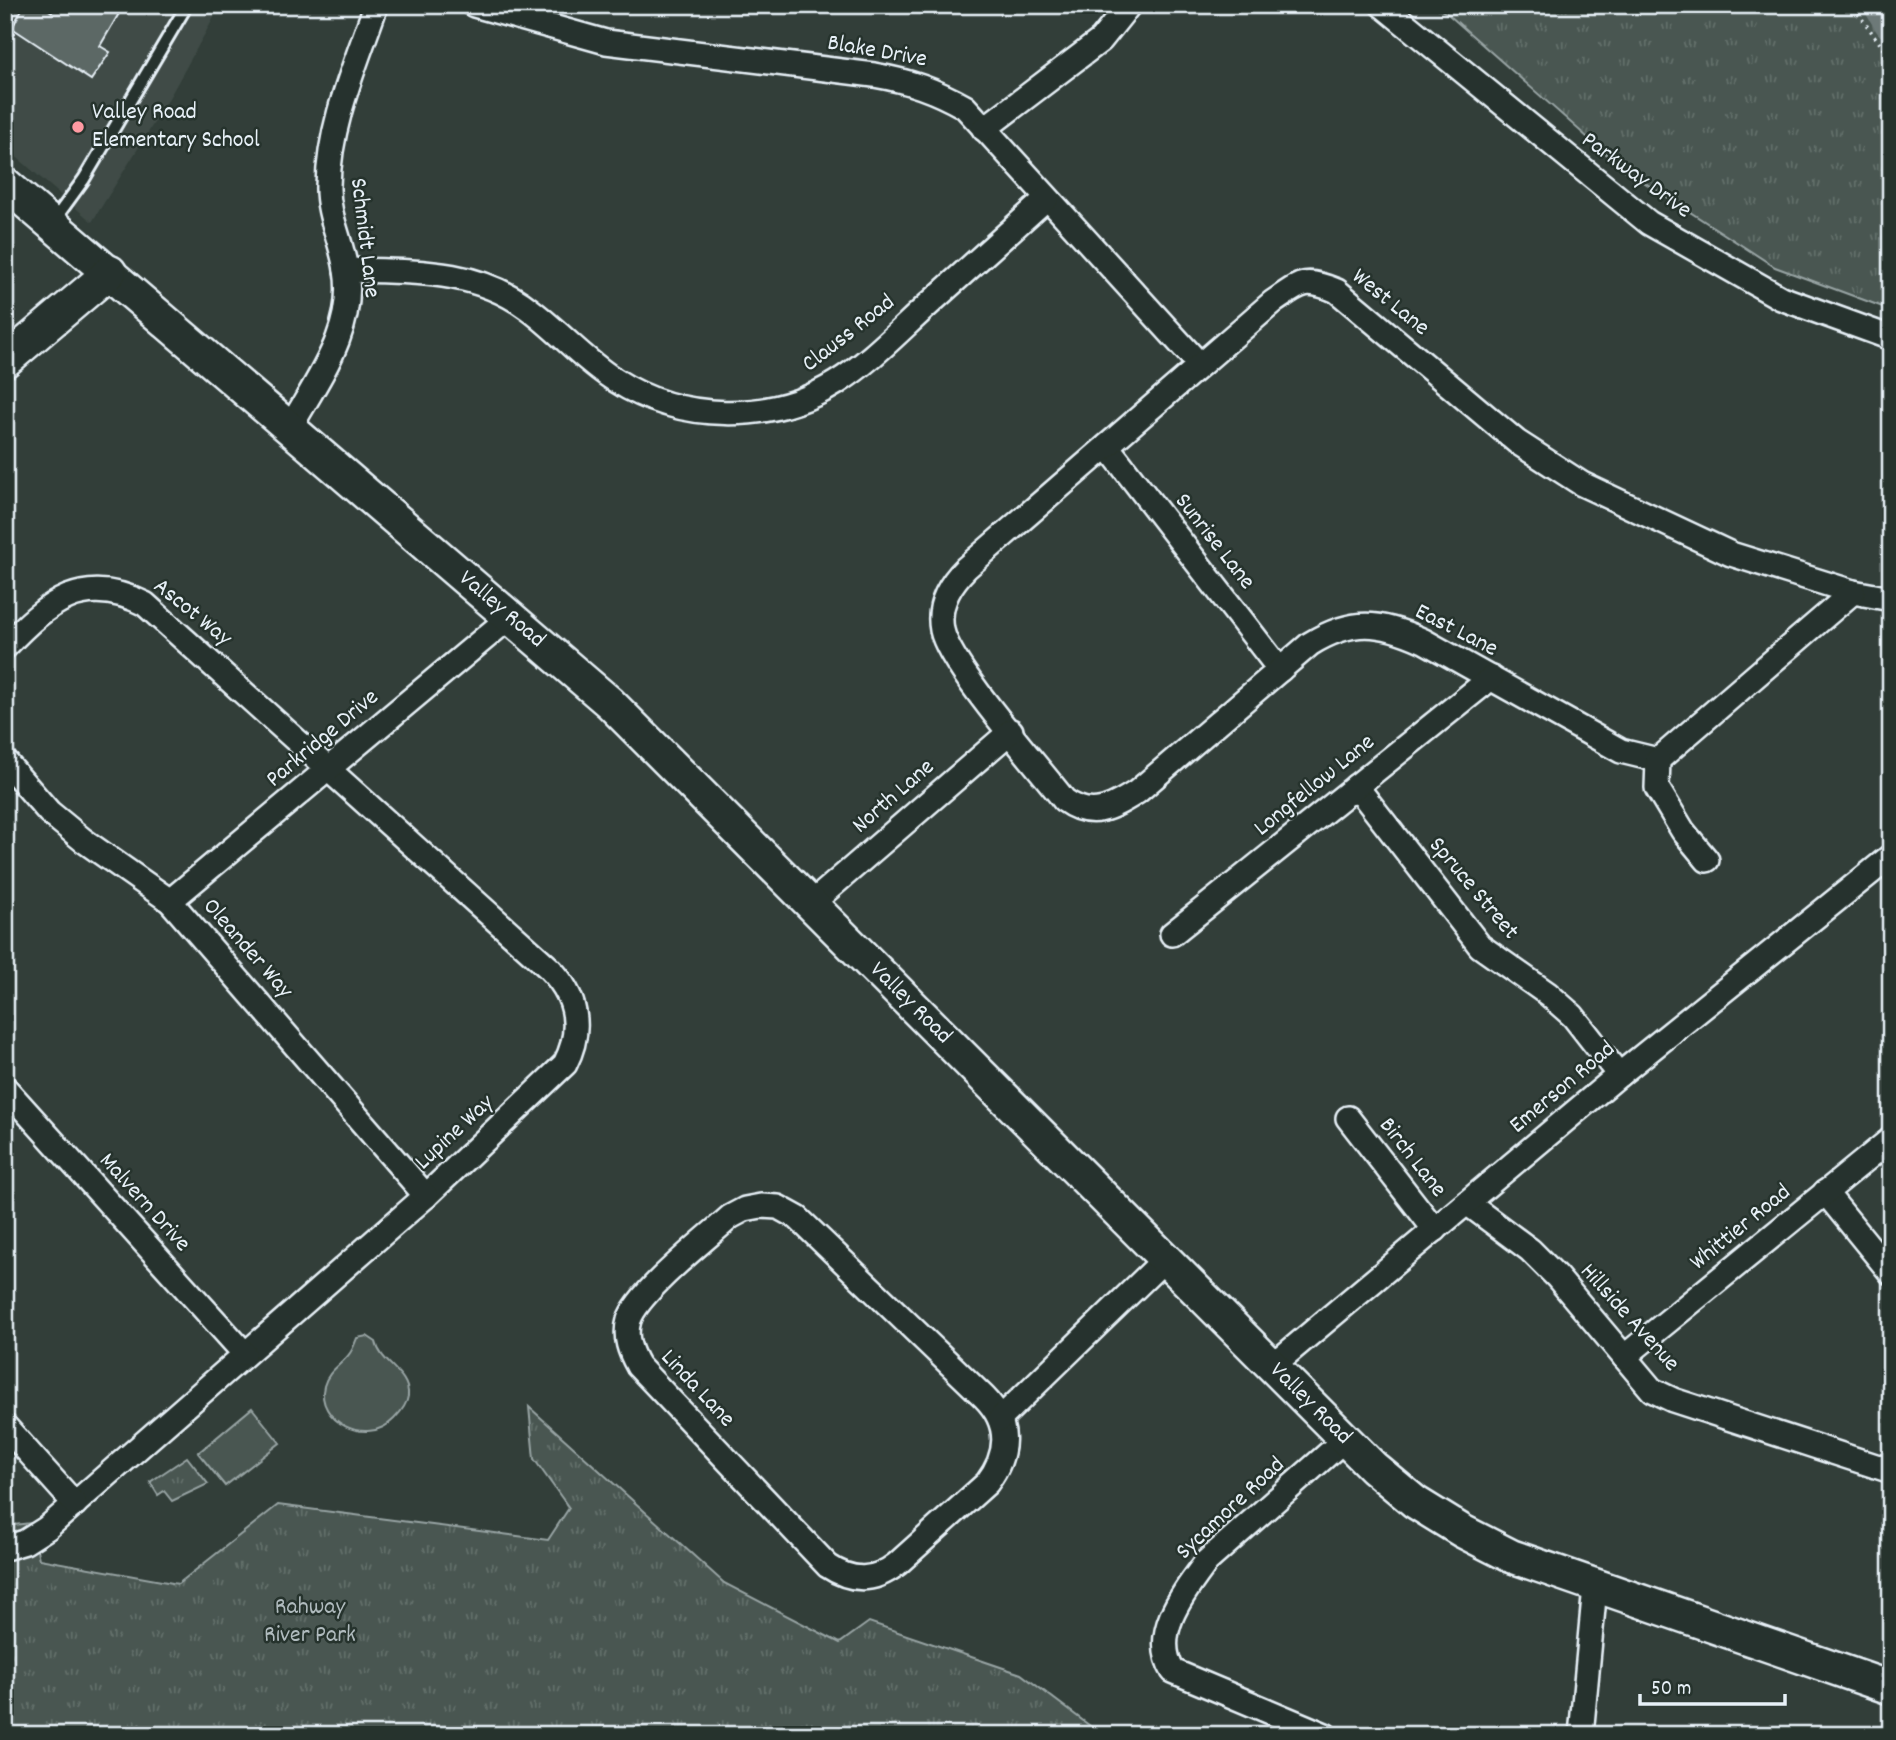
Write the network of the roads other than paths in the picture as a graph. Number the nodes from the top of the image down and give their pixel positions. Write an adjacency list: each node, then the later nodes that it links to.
1 (187, 5): 9 (lane)
2 (376, 5): 10 (street, Schmidt Lane)
3 (474, 5): 6 (street, Blake Drive)
4 (1129, 5): 6 (street)
5 (1382, 5): 12 (street, Parkway Drive)
6 (984, 129): 8 (street, Blake Drive)
7 (5, 184): 9 (street, Valley Road)
8 (1047, 198): 10 (street, Clauss Road); 14 (street, Blake Drive)
9 (52, 223): 11 (street, Valley Road)
10 (346, 270): 15 (street, Schmidt Lane)
11 (110, 272): 13 (street); 15 (street, Valley Road)
12 (1891, 338)
13 (5, 361)
14 (1200, 365): 16 (street, West Lane); 17 (street, West Lane)
15 (290, 428): 19 (street, Valley Road)
16 (1107, 446): 21 (street, Sunrise Lane); 23 (street, West Lane)
17 (1853, 592): 18 (street, West Lane); 25 (street)
18 (1891, 599)
19 (510, 617): 26 (street, Parkridge Drive); 31 (street, Valley Road)
20 (5, 647): 26 (street, Ascot Way)
21 (1280, 670): 22 (street, East Lane); 23 (street, East Lane)
22 (1490, 678): 25 (street, East Lane); 27 (street, Longfellow Lane)
23 (1011, 731): 31 (street, North Lane)
24 (5, 761): 30 (street, Oleander Way)
25 (1658, 761): 29 (street)
26 (328, 768): 30 (street, Parkridge Drive); 38 (street, Lupine Way)
27 (1356, 786): 32 (street, Longfellow Lane); 33 (street, Spruce Street)
28 (1891, 856): 33 (street, Emerson Road)
29 (1707, 860)
30 (170, 901): 38 (street, Oleander Way)
31 (811, 903): 41 (street, Valley Road)
32 (1172, 934)
33 (1619, 1075): 39 (street, Emerson Road)
34 (5, 1088): 43 (street, Malvern Drive)
35 (1349, 1118): 40 (street, Birch Lane)
36 (1891, 1139): 37 (street, Whittier Road)
37 (1825, 1192): 42 (street); 44 (street, Whittier Road)
38 (426, 1196): 43 (street, Lupine Way)
39 (1466, 1203): 40 (street, Emerson Road); 44 (street, Hillside Avenue)
40 (1435, 1230): 45 (street, Emerson Road)
41 (1166, 1259): 45 (street, Valley Road); 46 (street)
42 (1891, 1273)
43 (244, 1353): 50 (street, Lupine Way)
44 (1625, 1357): 49 (street, Hillside Avenue)
45 (1272, 1366): 48 (street, Valley Road)
46 (1000, 1419): 46 (street, Linda Lane)
47 (5, 1426): 50 (street)
48 (1345, 1439): 52 (street, Valley Road); 54 (street, Sycamore Road)
49 (1891, 1471)
50 (75, 1504): 51 (street, Lupine Way)
51 (5, 1548)
52 (1595, 1587): 53 (street, Valley Road); 55 (street)
53 (1891, 1688)
54 (1325, 1735)
55 (1581, 1735)

